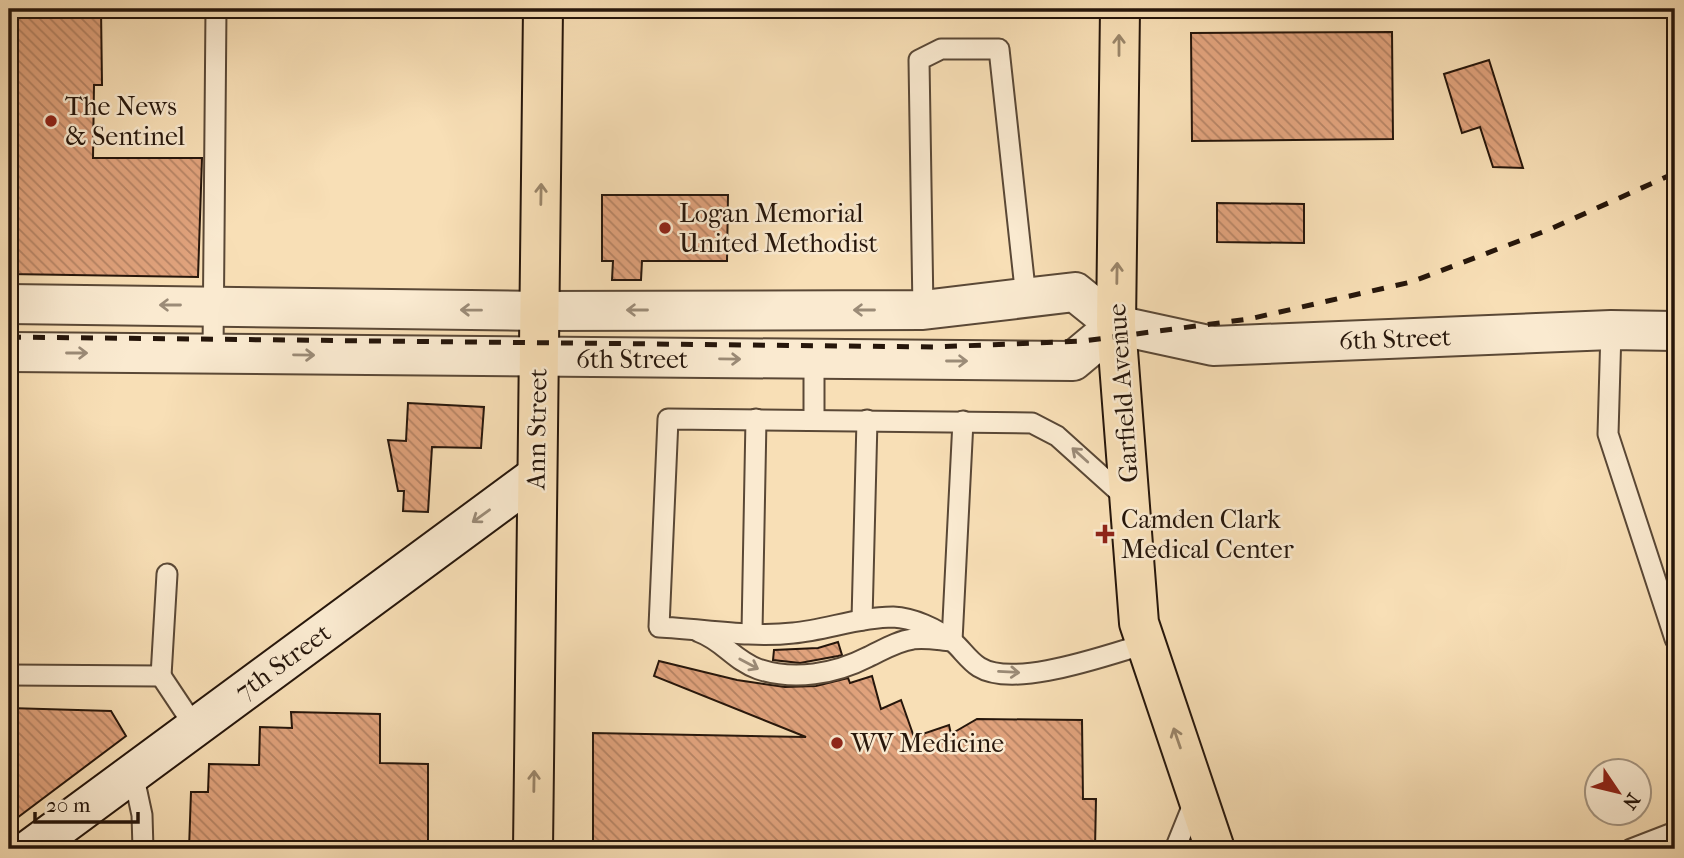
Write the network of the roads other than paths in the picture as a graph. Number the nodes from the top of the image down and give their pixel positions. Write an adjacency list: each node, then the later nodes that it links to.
1 (216, 9): 6 (lane)
2 (543, 9): 8 (main road, Ann Street, one-way to 2)
3 (1120, 9): 9 (main road, Garfield Avenue, one-way to 3)
4 (1026, 298): 7 (street, 6th Street); 7 (lane); 9 (street, 6th Street)
5 (9, 304): 6 (street, 6th Street, one-way to 5)
6 (213, 306): 8 (street, 6th Street, one-way to 6); 13 (lane)
7 (923, 310): 8 (street, 6th Street, one-way to 8)
8 (539, 311): 14 (main road, Ann Street)
9 (1116, 324): 10 (street, 6th Street); 15 (street, 6th Street, one-way to 9); 21 (main road, Garfield Avenue)
10 (1611, 330): 11 (street, 6th Street); 26 (lane)
11 (1675, 331)
12 (9, 352): 13 (street, 6th Street, one-way to 13)
13 (213, 354): 14 (street, 6th Street, one-way to 14)
14 (539, 358): 15 (street, 6th Street, one-way to 15); 20 (main road, Ann Street)
15 (814, 360): 17 (lane)
16 (756, 419): 17 (lane); 24 (lane); 25 (lane)
17 (814, 419): 18 (lane)
18 (867, 420): 19 (lane); 23 (lane)
19 (963, 421): 21 (lane, one-way to 19); 27 (lane)
20 (536, 476): 31 (street, 7th Street, one-way to 31); 37 (main road, Ann Street, one-way to 20)
21 (1130, 502): 28 (main road, Garfield Avenue)
22 (167, 574): 30 (lane)
23 (862, 620): 25 (lane); 27 (lane)
24 (691, 629): 25 (lane); 27 (lane, one-way to 27)
25 (752, 632)
26 (1675, 639)
27 (952, 641): 28 (lane, one-way to 28)
28 (1145, 644): 33 (main road, Garfield Avenue, one-way to 28)
29 (9, 675): 30 (lane)
30 (161, 676): 31 (lane)
31 (195, 727): 32 (street, 7th Street)
32 (133, 773): 35 (street, 7th Street); 36 (lane)
33 (1195, 791): 38 (lane); 39 (main road, Garfield Avenue)
34 (1675, 832): 40 (lane)
35 (30, 849)
36 (143, 849)
37 (533, 849)
38 (1175, 849)
39 (1215, 849)
40 (1631, 849)

